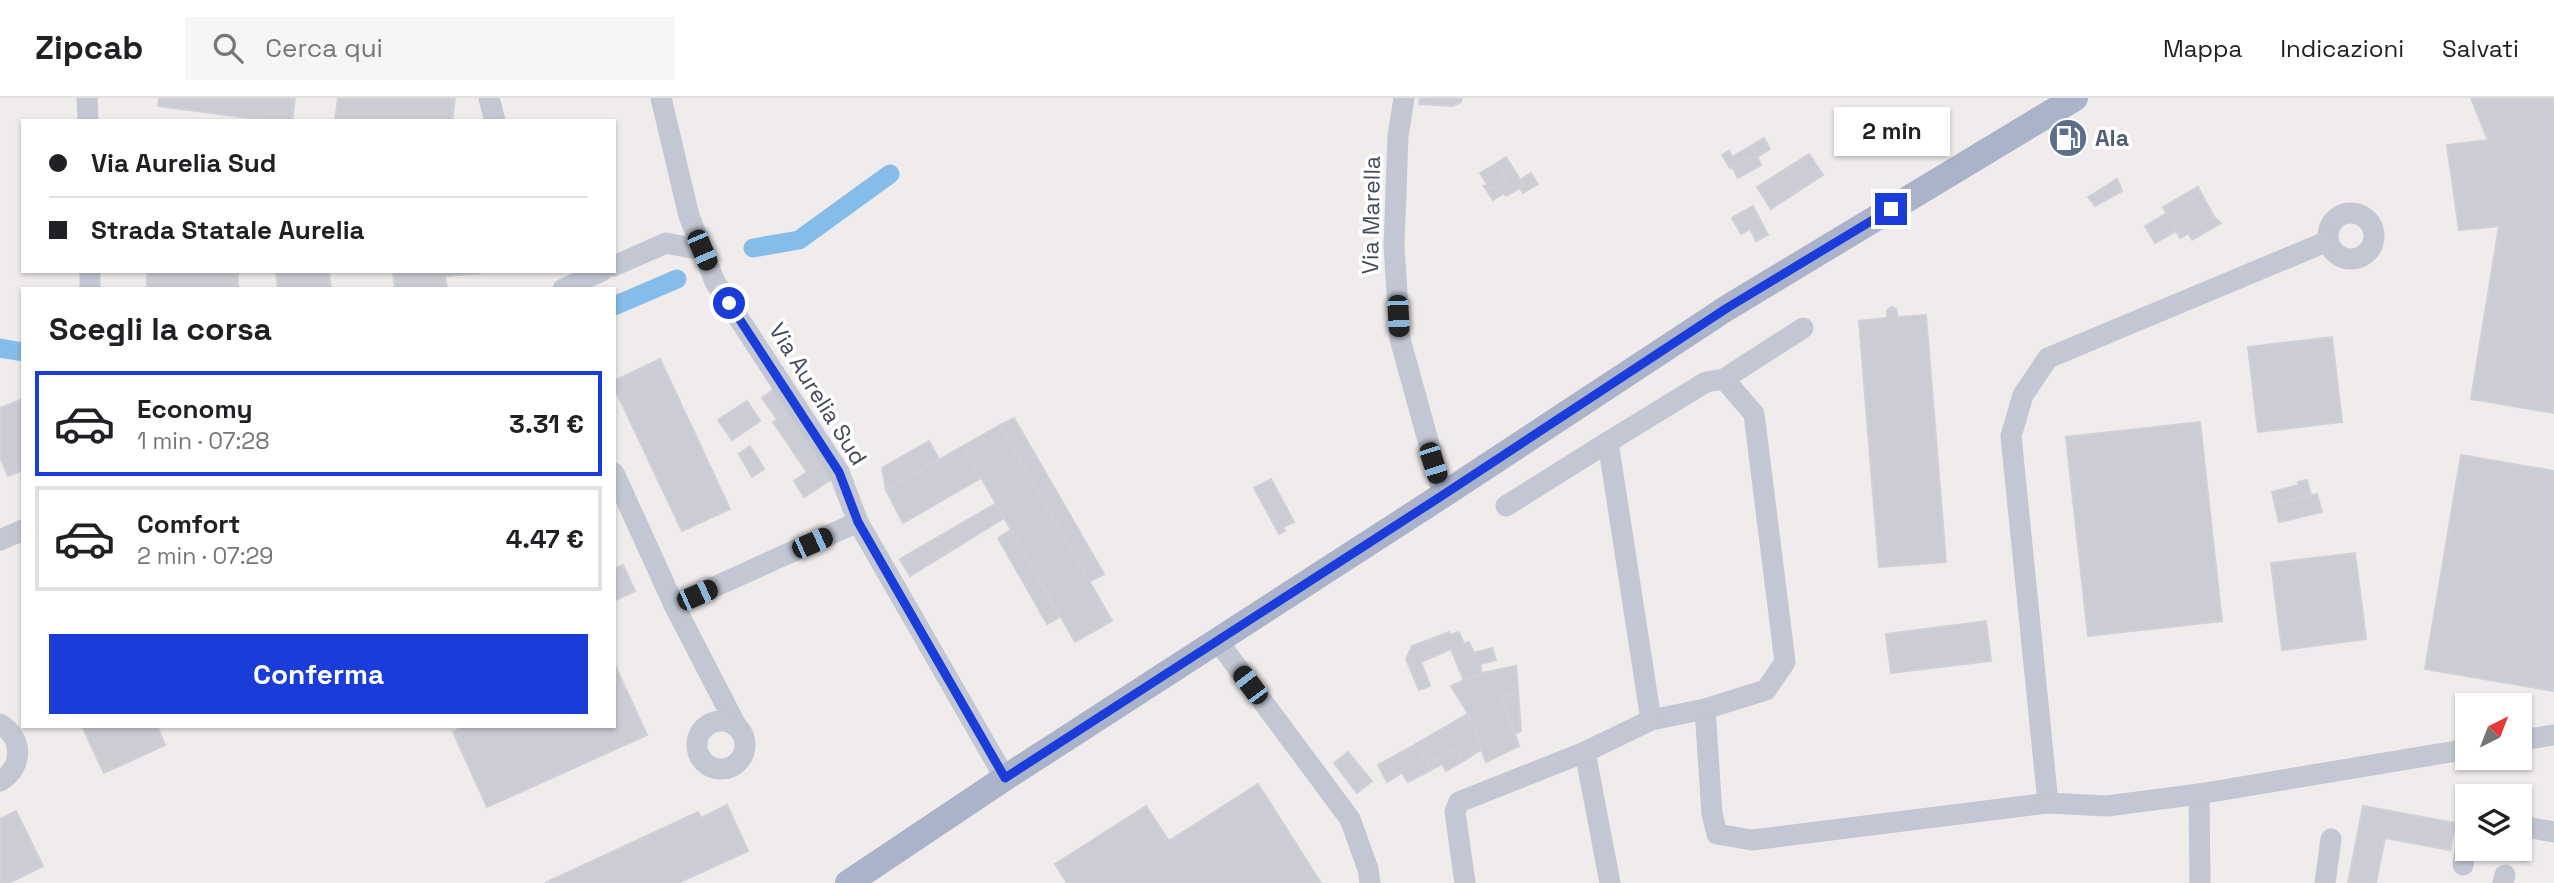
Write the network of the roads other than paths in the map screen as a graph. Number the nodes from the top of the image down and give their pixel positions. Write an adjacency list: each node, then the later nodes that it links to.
1 (87, 98): 6 (street)
2 (489, 98): 7 (street)
3 (661, 98): 9 (street, Via Aurelia Sud)
4 (1404, 98): 17 (street, Via Marella)
5 (2076, 98): 17 (main road)
6 (88, 119)
7 (494, 119)
8 (2328, 241): 35 (street)
9 (702, 250): 10 (street); 19 (street, Via Aurelia Sud)
10 (616, 265)
11 (598, 273): 12 (street)
12 (567, 287)
13 (1803, 328): 14 (street)
14 (1724, 379): 15 (street); 24 (street)
15 (1608, 442): 18 (street); 25 (street)
16 (616, 477): 22 (street)
17 (1443, 495): 23 (main road)
18 (1506, 506)
19 (858, 522): 22 (street); 32 (street, Via Aurelia Sud)
20 (21, 531): 21 (street)
21 (0, 540)
22 (674, 605): 27 (street)
23 (1217, 640): 32 (main road); 42 (street)
24 (1705, 709): 25 (street); 35 (street)
25 (1651, 720): 31 (street)
26 (0, 724): 33 (street)
27 (737, 727)
28 (2554, 735): 29 (street)
29 (2532, 738)
30 (2455, 751): 34 (street)
31 (1586, 752): 43 (street); 44 (street)
32 (1005, 778): 41 (main road)
33 (0, 781)
34 (2199, 794): 35 (street); 45 (street)
35 (2048, 803)
36 (2532, 829): 37 (street)
37 (2554, 832)
38 (2332, 839): 46 (street)
39 (2464, 861): 40 (street)
40 (2463, 865)
41 (848, 883)
42 (1370, 883)
43 (1465, 883)
44 (1610, 883)
45 (2200, 883)
46 (2325, 883)

